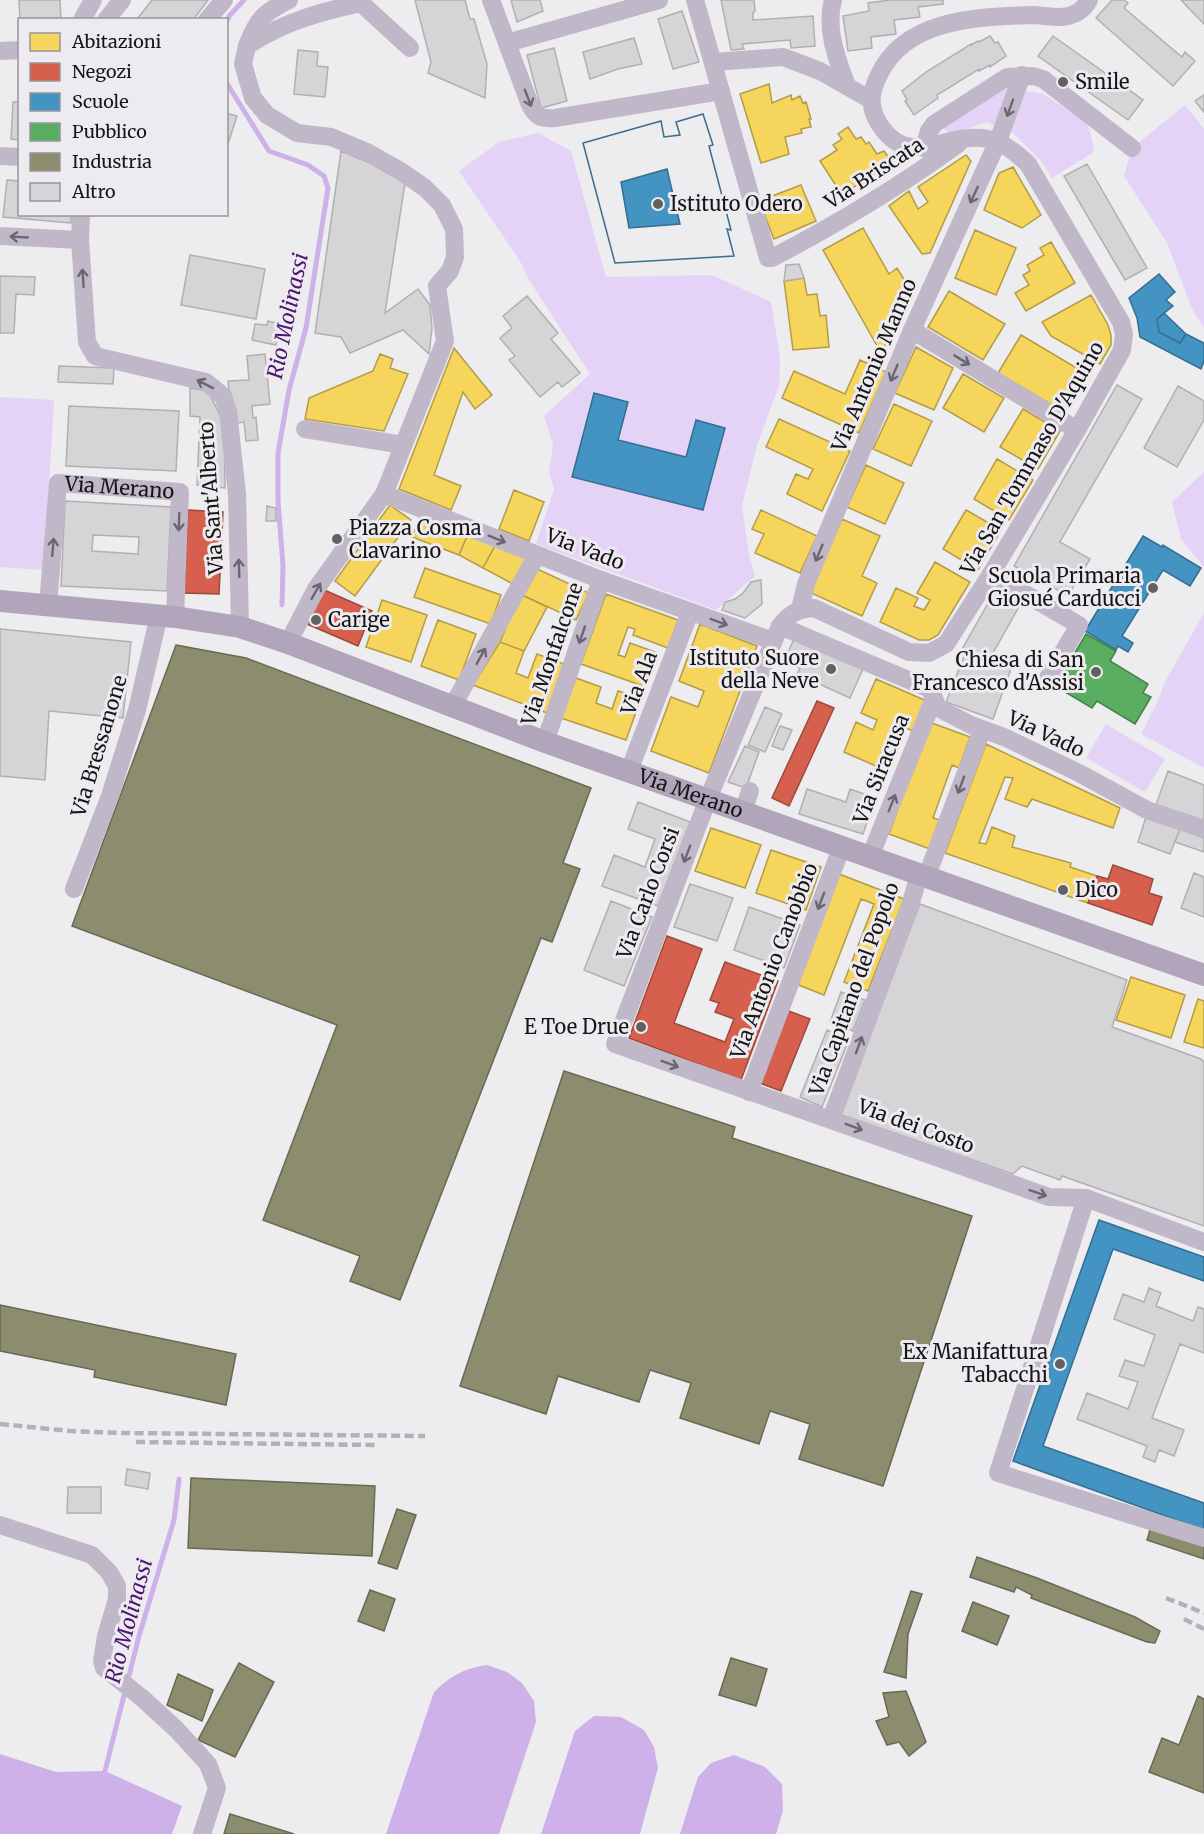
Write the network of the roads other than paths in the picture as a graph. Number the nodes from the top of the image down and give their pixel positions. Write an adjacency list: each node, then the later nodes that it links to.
1 (93, 0): 10 (street)
2 (122, 0): 11 (street)
3 (224, 0): 12 (street)
4 (289, 0): 14 (street)
5 (491, 0): 13 (street)
6 (659, 0): 13 (street)
7 (695, 0): 18 (street, Via Briscata)
8 (833, 0): 20 (street)
9 (1089, 0): 22 (street)
10 (83, 18)
11 (108, 18)
12 (209, 18)
13 (507, 43): 21 (street, one-way to 21)
14 (247, 46): 15 (street); 35 (street)
15 (410, 48)
16 (18, 50): 17 (street)
17 (0, 51)
18 (713, 62): 20 (street); 21 (street, Via Briscata)
19 (1022, 75): 24 (street, Via Antonio Manno, one-way to 24); 25 (street); 26 (street)
20 (847, 86): 22 (street)
21 (721, 91): 23 (street, Via Briscata)
22 (871, 100): 25 (street)
23 (965, 140): 24 (street); 25 (street)
24 (998, 141): 32 (street, Via Antonio Manno, one-way to 32); 34 (street, Via San Tommaso D'Aquino)
25 (924, 148)
26 (1132, 148)
27 (0, 156): 28 (street)
28 (18, 157)
29 (81, 216): 31 (street, Via Sant'Alberto)
30 (0, 236): 31 (street, one-way to 30)
31 (80, 240): 45 (street, Via Sant'Alberto, one-way to 31)
32 (912, 330): 34 (street, one-way to 34); 42 (street, Via Antonio Manno, one-way to 42)
33 (305, 429): 35 (street)
34 (1077, 430): 38 (street, Via San Tommaso D'Aquino)
35 (403, 445): 36 (street)
36 (384, 494): 37 (street, Via Vado, one-way to 37); 47 (street, one-way to 36)
37 (537, 555): 39 (street, Via Vado); 50 (street, one-way to 37)
38 (991, 574): 42 (street, Via San Tommaso D'Aquino); 48 (street)
39 (601, 580): 43 (street, Via Vado); 52 (street, Via Monfalcone, one-way to 52)
40 (0, 601): 41 (main road, Via Merano)
41 (48, 605): 44 (main road, Via Merano); 44 (street, Via Merano, one-way to 44)
42 (800, 609): 46 (street)
43 (690, 612): 46 (street, Via Vado, one-way to 46); 53 (street, Via Ala)
44 (167, 616): 45 (main road, Via Merano); 59 (street, Via Bressanone)
45 (240, 627): 47 (main road, Via Merano)
46 (776, 633): 49 (street, Via Vado); 54 (street, Via Carlo Corsi)
47 (288, 643): 50 (main road, Via Merano)
48 (1046, 681)
49 (934, 698): 51 (street, Via Vado); 57 (street, Via Siracusa, one-way to 49)
50 (453, 707): 52 (main road, Via Merano)
51 (982, 730): 55 (street, Via Vado); 58 (street, Via Capitano del Popolo, one-way to 58)
52 (545, 742): 53 (main road, Via Merano)
53 (629, 771): 54 (main road, Via Merano)
54 (708, 799): 56 (main road, Via Merano); 61 (street, Via Carlo Corsi, one-way to 61)
55 (1204, 829)
56 (842, 846): 57 (main road, Via Merano); 62 (street, Via Antonio Canobbio, one-way to 62)
57 (870, 857): 58 (main road, Via Merano)
58 (923, 876): 60 (main road, Via Merano); 63 (street, Via Capitano del Popolo, one-way to 58)
59 (74, 889)
60 (1204, 975)
61 (615, 1044): 62 (street, Via dei Costo, one-way to 62)
62 (749, 1092): 63 (street, Via dei Costo)
63 (831, 1119): 64 (street, Via dei Costo, one-way to 64)
64 (1086, 1198): 65 (street, Via dei Costo); 67 (street)
65 (1204, 1242)
66 (0, 1525): 68 (street)
67 (1204, 1538)
68 (202, 1834)

